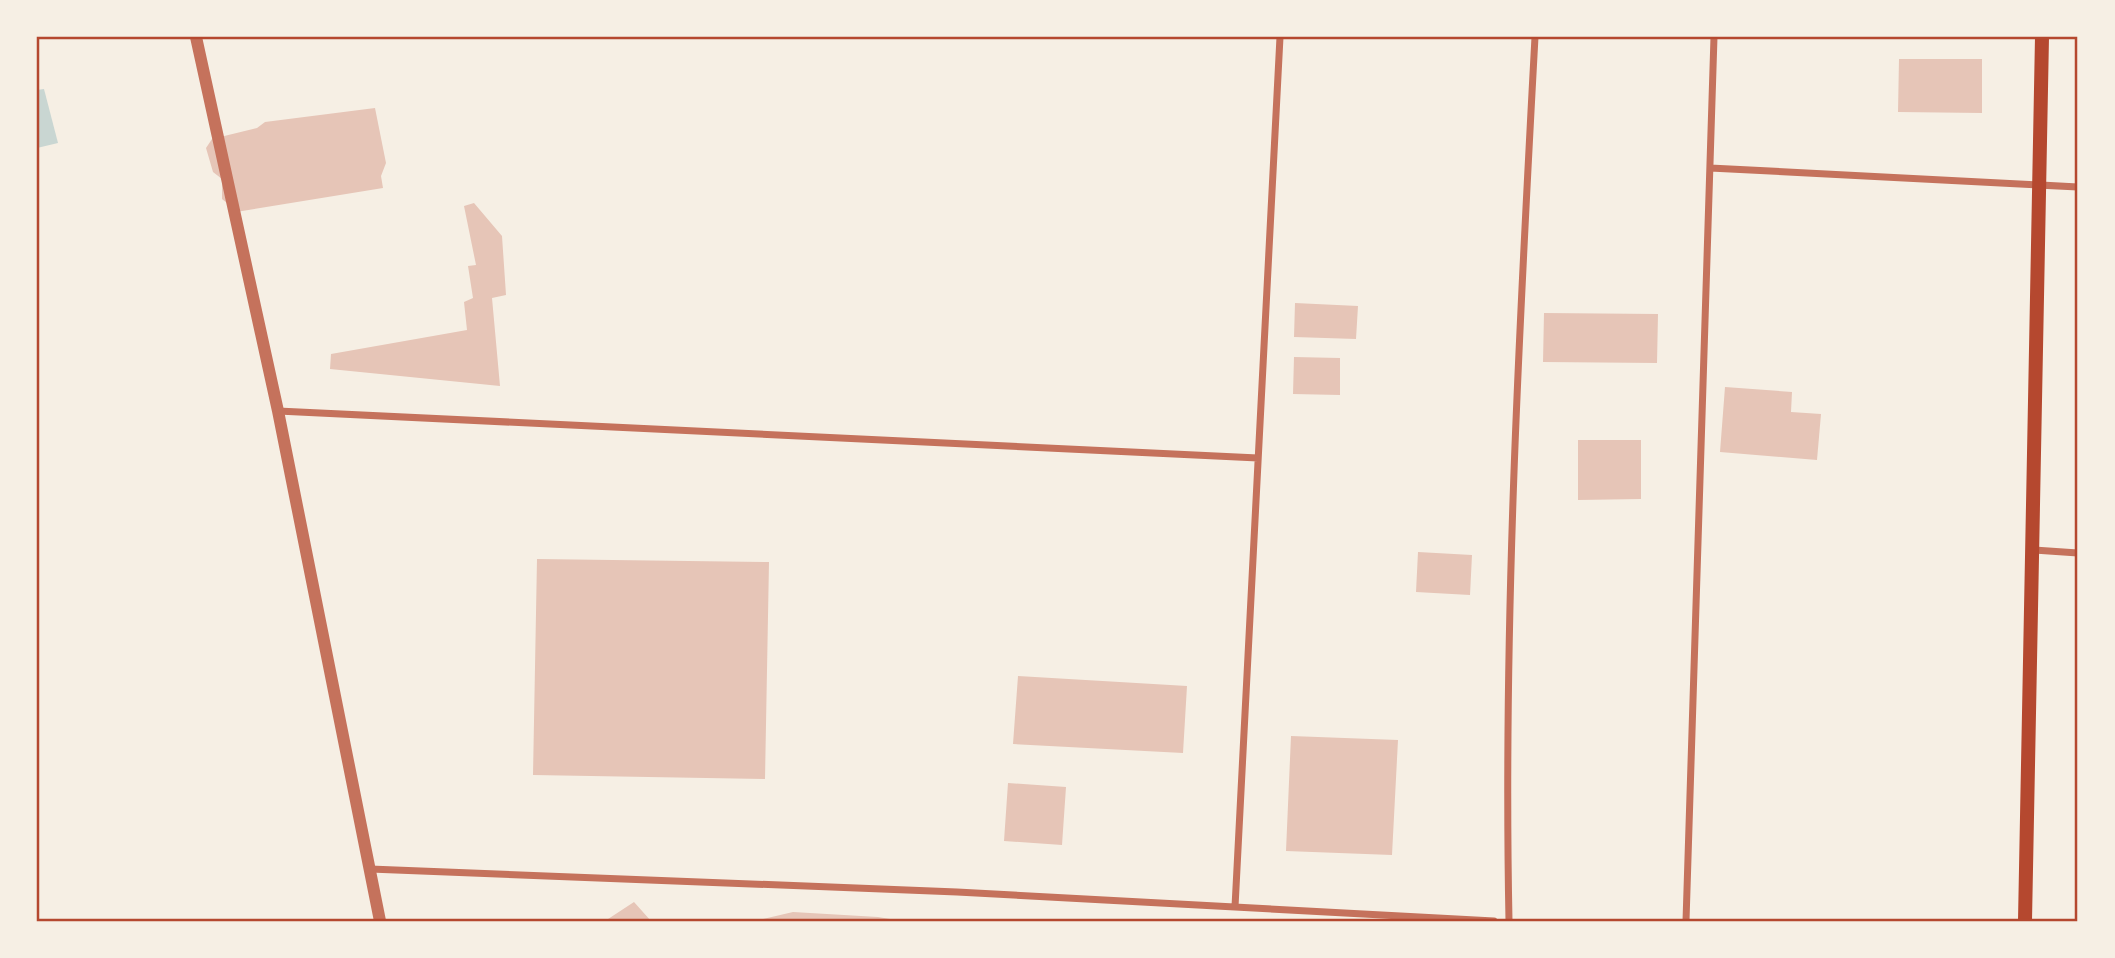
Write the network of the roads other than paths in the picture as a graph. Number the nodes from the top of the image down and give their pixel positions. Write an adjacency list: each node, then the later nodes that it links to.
1 (196, 37): 9 (street)
2 (1280, 37): 10 (street)
3 (1535, 37): 17 (street)
4 (1714, 37): 6 (street)
5 (2042, 37): 7 (main road)
6 (1710, 168): 7 (street); 18 (street)
7 (2041, 185): 8 (street); 11 (main road)
8 (2078, 187)
9 (278, 411): 10 (street); 13 (street)
10 (1258, 458): 14 (street)
11 (2034, 550): 12 (street); 19 (main road)
12 (2078, 553)
13 (370, 869): 14 (street); 15 (street)
14 (1235, 907): 16 (street)
15 (380, 921)
16 (1494, 921)
17 (1509, 921)
18 (1686, 921)
19 (2025, 921)

